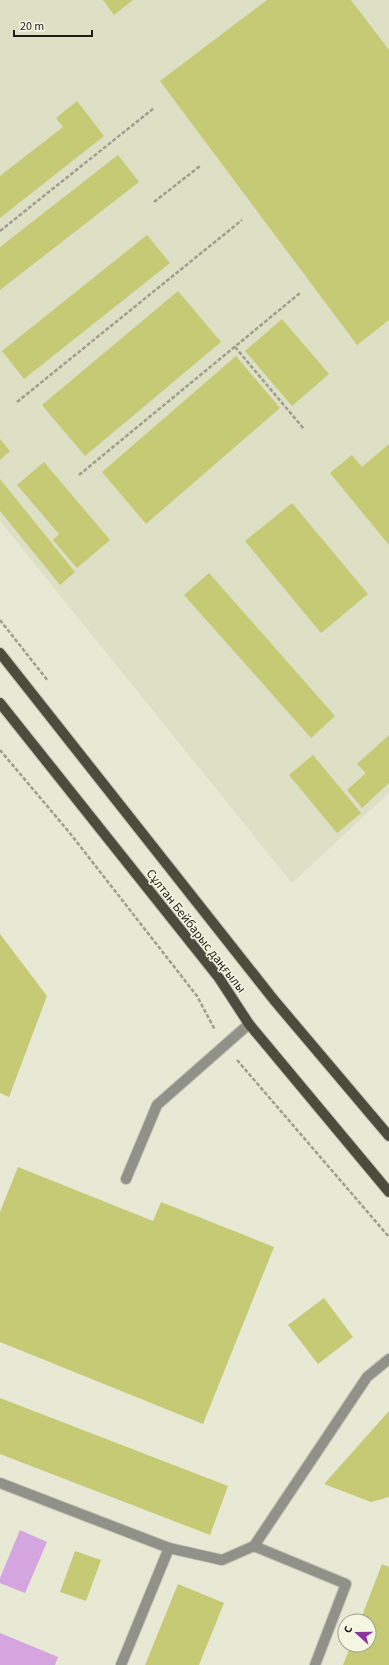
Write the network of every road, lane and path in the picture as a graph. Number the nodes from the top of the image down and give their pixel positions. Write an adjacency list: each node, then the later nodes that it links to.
1 (154, 108): 5 (path)
2 (200, 166): 3 (path)
3 (154, 202)
4 (242, 220): 8 (path)
5 (0, 231)
6 (300, 293): 7 (path)
7 (235, 347): 9 (path); 10 (path)
8 (17, 402)
9 (304, 429)
10 (79, 475)
11 (0, 653): 16 (main road, Сұлтан Бейбарыс даңғылы)
12 (0, 703): 14 (main road, Сұлтан Бейбарыс даңғылы)
13 (0, 750): 15 (path)
14 (249, 1024): 15 (lane); 18 (main road, Сұлтан Бейбарыс даңғылы)
15 (224, 1045): 17 (lane); 19 (path)
16 (389, 1136)
17 (126, 1179)
18 (389, 1192)
19 (389, 1237)
20 (389, 1359): 22 (lane)
21 (0, 1483): 23 (lane)
22 (254, 1546): 23 (lane); 25 (lane)
23 (169, 1548): 24 (lane)
24 (121, 1665)
25 (314, 1665)

